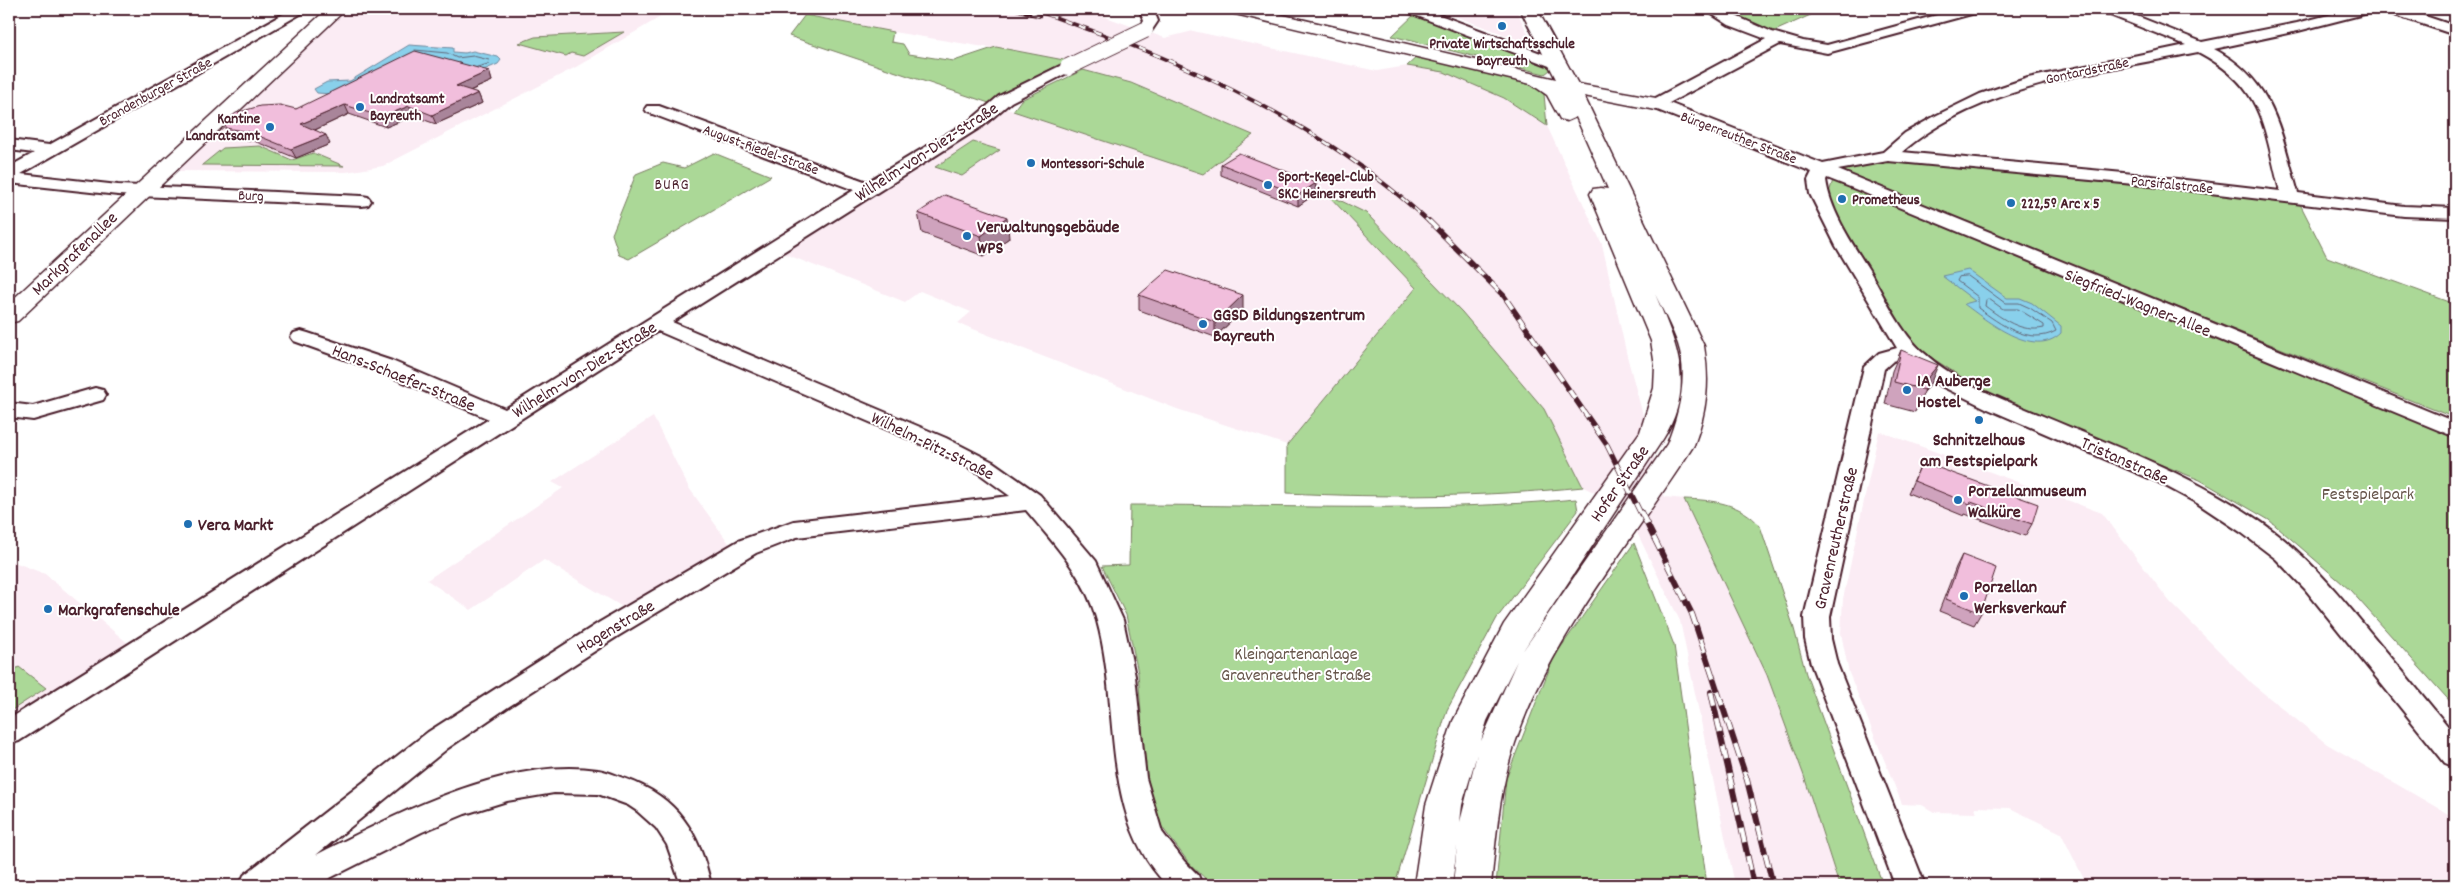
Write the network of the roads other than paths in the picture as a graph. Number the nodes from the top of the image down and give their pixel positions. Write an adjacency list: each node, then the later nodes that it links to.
1 (302, 9): 25 (street, Brandenburger Straße)
2 (337, 9): 31 (main road, Markgrafenallee)
3 (1146, 9): 30 (street, Wilhelm-von-Diez-Straße, bridge)
4 (1237, 9): 16 (main road)
5 (1412, 9): 15 (street)
6 (1529, 9): 15 (main road, Hofer Straße)
7 (1711, 9): 13 (street)
8 (1974, 9): 13 (street)
9 (2107, 9): 14 (street)
10 (2367, 9): 14 (street, Gontardstraße)
11 (2391, 9): 12 (street)
12 (2455, 31)
13 (1780, 38): 21 (street)
14 (2201, 46): 26 (street, Gontardstraße); 32 (street)
15 (1557, 64): 17 (main road); 18 (main road, Hofer Straße)
16 (1536, 80): 18 (main road); 46 (main road, Hofer Straße)
17 (1614, 87): 19 (main road); 21 (main road)
18 (1570, 88): 19 (main road); 23 (main road, Hofer Straße)
19 (1595, 93): 20 (main road)
20 (1630, 101): 21 (main road); 23 (main road)
21 (1656, 104): 27 (street, Bürgerreuther Straße)
22 (653, 109): 30 (street, August-Riedel-Straße)
23 (1586, 118): 51 (main road, Hofer Straße)
24 (9, 145): 25 (street)
25 (50, 150): 28 (street, Brandenburger Straße)
26 (1888, 156): 27 (street); 32 (street, Parsifalstraße)
27 (1822, 170): 38 (street, Tristanstraße); 42 (street, Siegfried-Wagner-Allee)
28 (9, 174)
29 (9, 178): 31 (street, Markgrafenallee)
30 (868, 188): 36 (street, Wilhelm-von-Diez-Straße)
31 (140, 191): 33 (street, Burg); 35 (main road, Markgrafenallee)
32 (2290, 197): 34 (street, Parsifalstraße)
33 (362, 201)
34 (2455, 213)
35 (9, 316)
36 (656, 324): 41 (street, Wilhelm-von-Diez-Straße); 43 (street, Wilhelm-Pitz-Straße)
37 (302, 337): 41 (street, Hans-Schaefer-Straße)
38 (1909, 351): 45 (street, Tristanstraße); 52 (street, Gravenreutherstraße)
39 (95, 394): 40 (street)
40 (9, 410)
41 (507, 418): 44 (street, Wilhelm-von-Diez-Straße)
42 (2455, 430)
43 (1032, 501): 47 (street, Hagenstraße); 50 (street, Wilhelm-Pitz-Straße)
44 (9, 733)
45 (2455, 755)
46 (1431, 882)
47 (255, 885)
48 (286, 885): 49 (street)
49 (696, 885)
50 (1187, 885)
51 (1472, 885)
52 (1910, 885)

